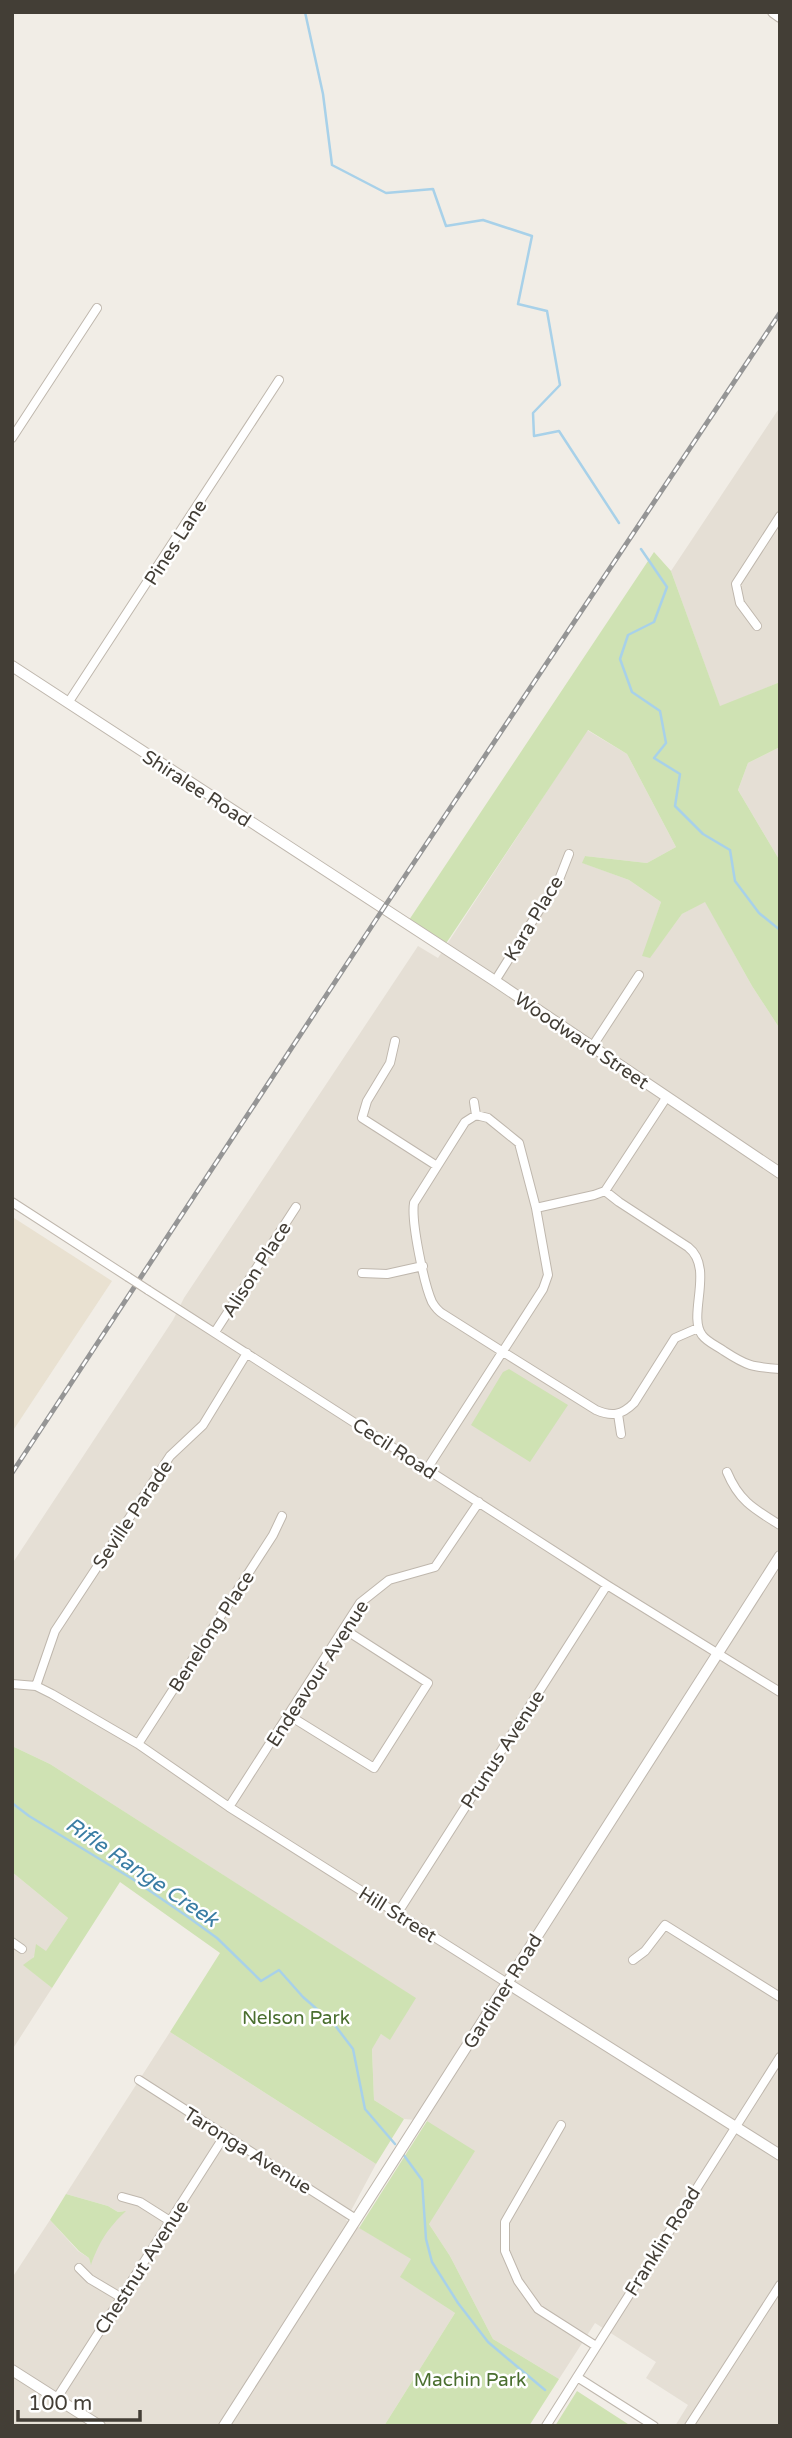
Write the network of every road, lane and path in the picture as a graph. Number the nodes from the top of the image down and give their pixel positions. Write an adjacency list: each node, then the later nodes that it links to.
1 (773, 12): 2 (street)
2 (780, 17)
3 (97, 308): 5 (street)
4 (279, 380): 9 (street, Pines Lane)
5 (12, 438)
6 (780, 516): 7 (street)
7 (757, 626)
8 (12, 666): 9 (street, Shiralee Road)
9 (68, 703): 11 (street, Shiralee Road)
10 (569, 854): 13 (street, Kara Place)
11 (383, 909): 13 (street, Woodward Street)
12 (639, 975): 15 (street)
13 (495, 981): 15 (street, Woodward Street)
14 (396, 1041): 19 (street)
15 (592, 1047): 16 (street, Woodward Street)
16 (666, 1098): 20 (street, Woodward Street); 21 (street)
17 (474, 1102): 18 (street)
18 (477, 1115): 19 (street); 24 (street)
19 (437, 1166): 25 (street)
20 (780, 1173)
21 (605, 1191): 24 (street); 27 (street)
22 (12, 1202): 28 (street, Cecil Road, bridge)
23 (296, 1207): 28 (street, Alison Place)
24 (536, 1208): 29 (street)
25 (423, 1266): 26 (street); 29 (street)
26 (362, 1273)
27 (698, 1328): 31 (street); 32 (street)
28 (215, 1332): 30 (street, Cecil Road)
29 (503, 1352): 32 (street); 34 (street)
30 (247, 1353): 34 (street, Cecil Road); 44 (street, Seville Parade)
31 (780, 1369)
32 (618, 1414): 33 (street)
33 (621, 1434)
34 (428, 1469): 36 (street, Cecil Road)
35 (727, 1472): 38 (street)
36 (479, 1502): 40 (street, Cecil Road); 41 (street, Endeavour Avenue)
37 (282, 1516): 47 (street, Benelong Place)
38 (780, 1525)
39 (780, 1556): 42 (street, Gardiner Road)
40 (607, 1585): 42 (street, Cecil Road); 49 (street, Prunus Avenue)
41 (344, 1629): 46 (street, Endeavour Avenue); 46 (street)
42 (717, 1652): 45 (street, Cecil Road); 53 (street, Gardiner Road)
43 (12, 1684): 44 (street, Hill Street)
44 (36, 1686): 47 (street, Hill Street)
45 (780, 1692)
46 (289, 1716): 48 (street, Endeavour Avenue)
47 (138, 1744): 48 (street, Hill Street)
48 (229, 1807): 49 (street, Hill Street)
49 (397, 1913): 53 (street, Hill Street)
50 (12, 1942): 51 (street)
51 (22, 1949)
52 (633, 1960): 54 (street)
53 (506, 1983): 58 (street, Hill Street); 62 (street, Gardiner Road)
54 (780, 1997)
55 (780, 2057): 58 (street, Franklin Road)
56 (139, 2080): 59 (street, Taronga Avenue)
57 (561, 2125): 67 (street)
58 (736, 2126): 60 (street, Hill Street); 67 (street, Franklin Road)
59 (225, 2135): 62 (street, Taronga Avenue); 63 (street, Chestnut Avenue)
60 (780, 2155)
61 (122, 2197): 63 (street)
62 (356, 2218): 72 (street, Gardiner Road)
63 (170, 2221): 66 (street, Chestnut Avenue)
64 (79, 2268): 66 (street)
65 (780, 2285): 75 (street)
66 (122, 2298): 70 (street, Chestnut Avenue)
67 (596, 2346): 69 (street, Franklin Road)
68 (12, 2370): 70 (street)
69 (577, 2377): 73 (street, Franklin Road); 74 (street)
70 (57, 2398): 71 (street)
71 (100, 2426)
72 (224, 2426)
73 (545, 2426)
74 (654, 2426)
75 (689, 2426)

